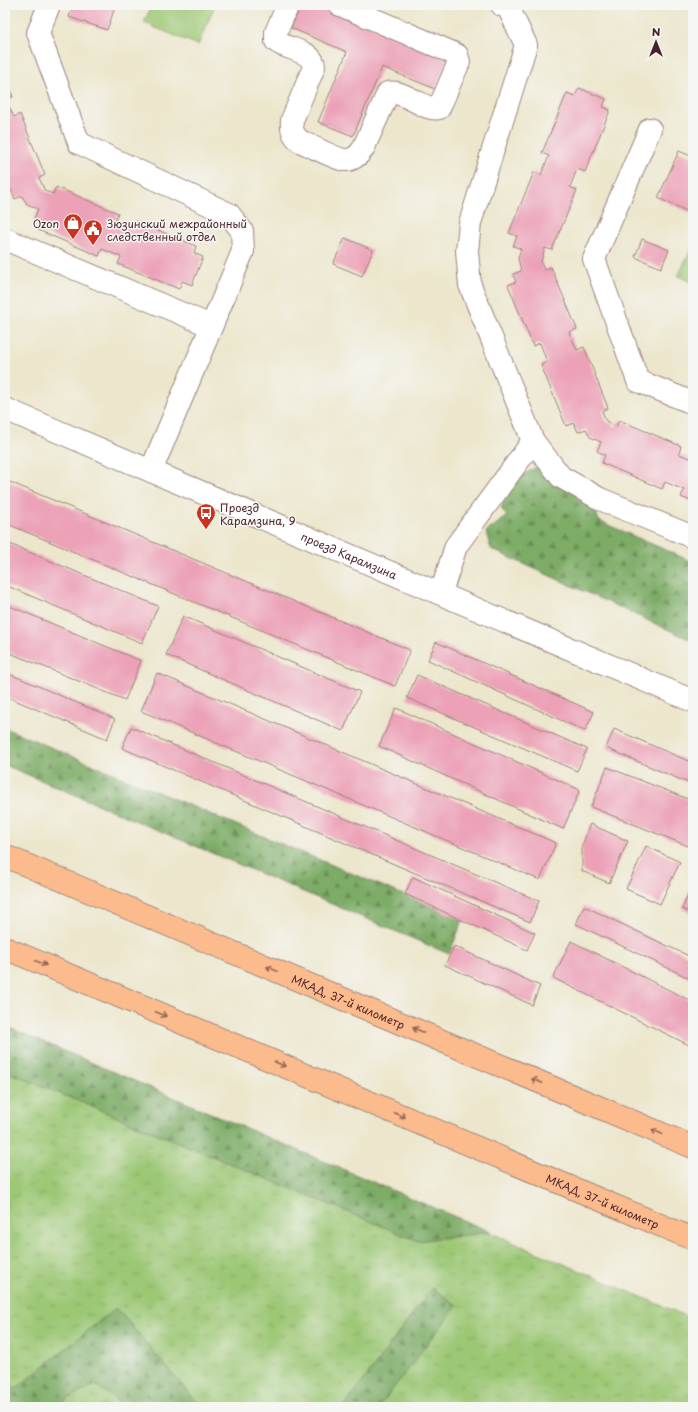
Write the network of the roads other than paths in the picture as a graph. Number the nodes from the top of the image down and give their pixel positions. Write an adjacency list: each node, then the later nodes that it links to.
1 (49, 5): 8 (street)
2 (288, 5): 5 (street)
3 (340, 5): 5 (street)
4 (502, 5): 11 (street)
5 (377, 12)
6 (650, 130): 9 (street)
7 (5, 239): 8 (street)
8 (211, 326): 12 (street)
9 (693, 403)
10 (5, 409): 12 (street, проезд Карамзина)
11 (533, 441): 13 (street); 14 (street)
12 (151, 471): 14 (street, проезд Карамзина)
13 (693, 537)
14 (441, 593): 15 (street, проезд Карамзина)
15 (693, 701)
16 (5, 856): 18 (highway, МКАД, 37-й километр, one-way to 16)
17 (5, 948): 19 (highway, МКАД, 37-й километр, one-way to 19)
18 (693, 1147)
19 (693, 1239)

